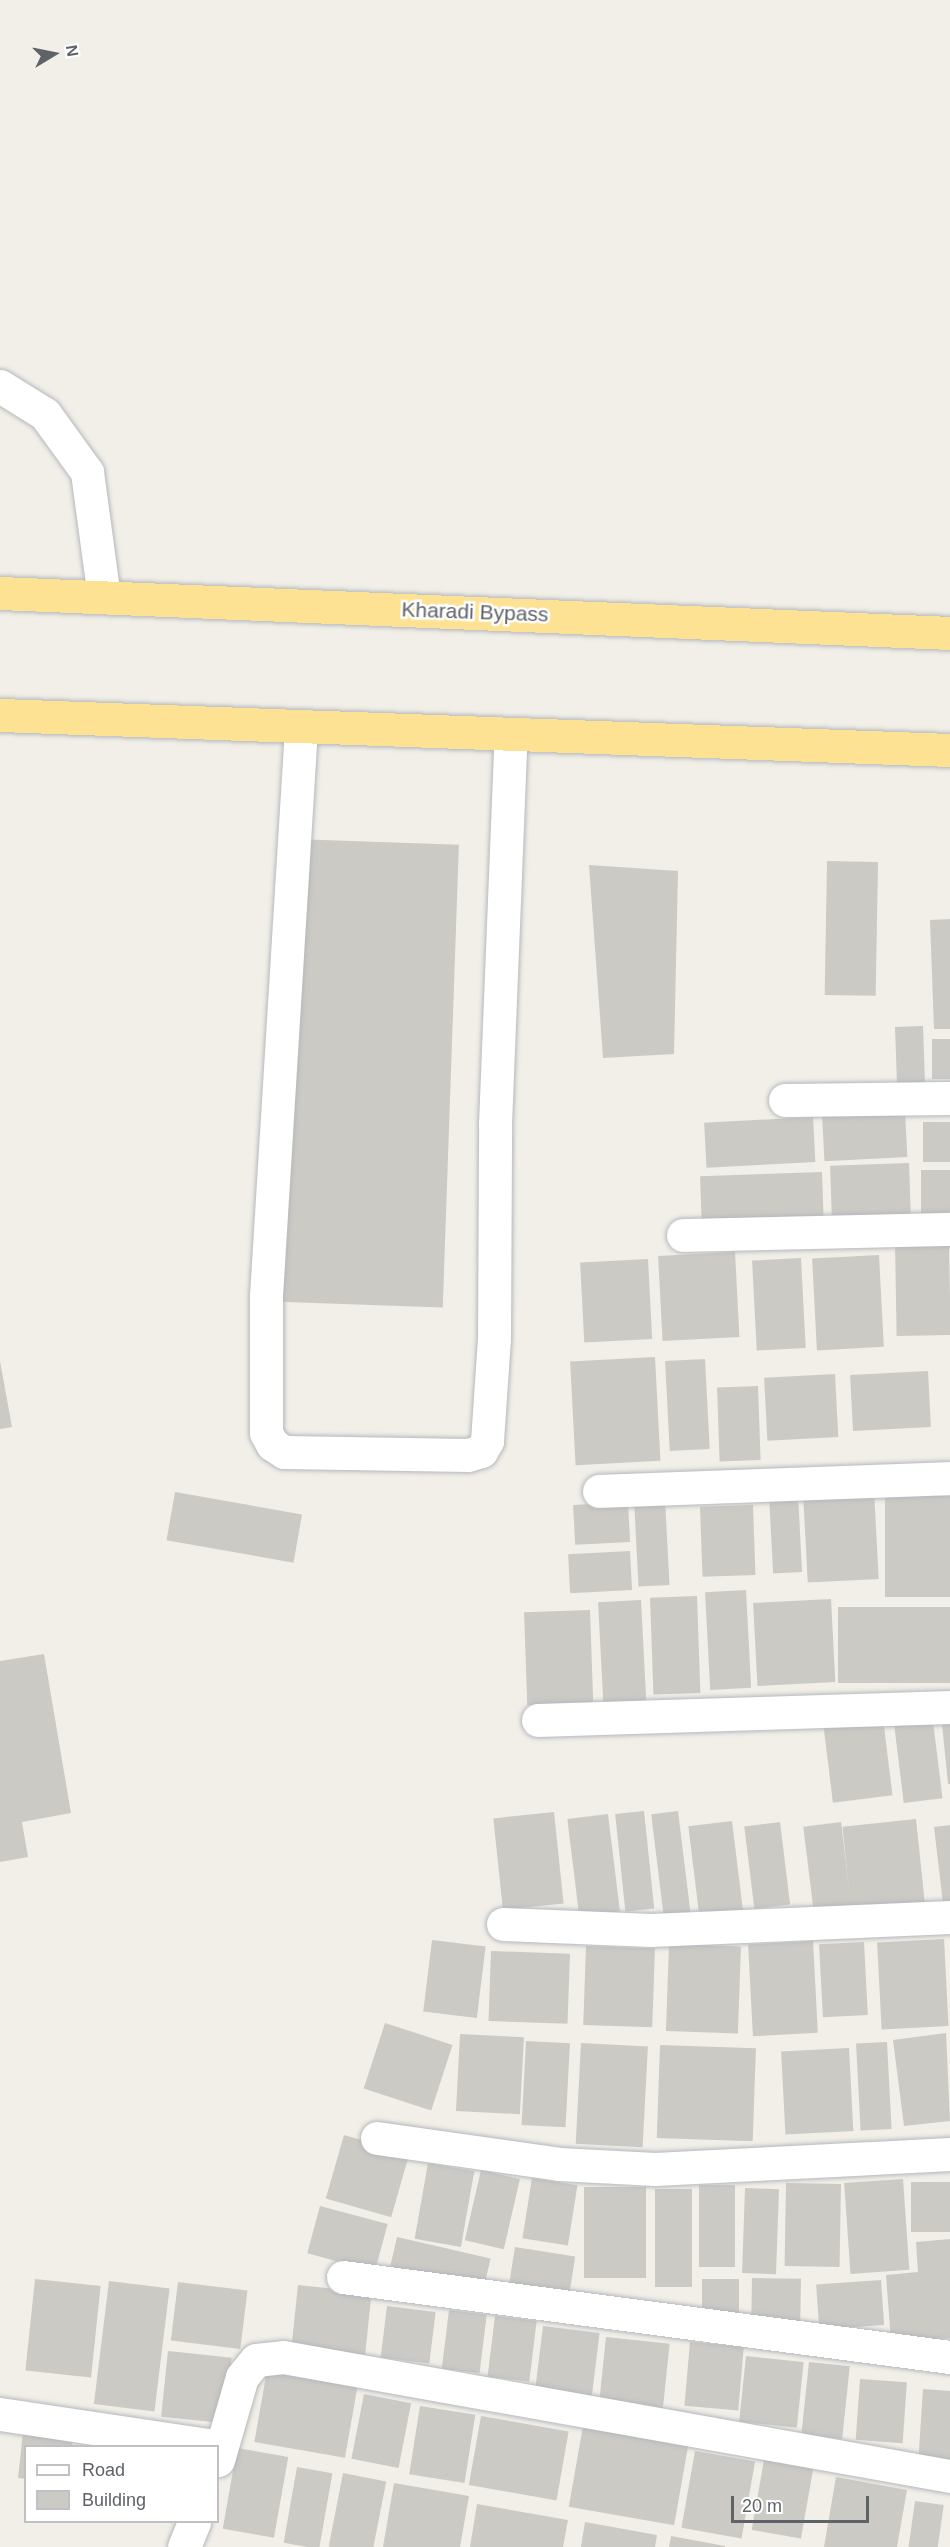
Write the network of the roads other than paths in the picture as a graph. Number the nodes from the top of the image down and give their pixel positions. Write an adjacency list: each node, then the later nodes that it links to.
1 (0, 386): 3 (street)
2 (0, 594): 3 (highway, Kharadi Bypass)
3 (104, 597): 4 (highway, Kharadi Bypass)
4 (950, 633)
5 (0, 715): 6 (highway)
6 (301, 728): 7 (highway); 7 (street)
7 (511, 734): 8 (highway)
8 (950, 750)
9 (950, 1098): 10 (street)
10 (785, 1100)
11 (950, 1229): 12 (street)
12 (683, 1235)
13 (950, 1478): 14 (street)
14 (599, 1491)
15 (950, 1707): 16 (street)
16 (538, 1720)
17 (950, 1917): 18 (street)
18 (503, 1924)
19 (377, 2138): 20 (street)
20 (950, 2154)
21 (343, 2277): 22 (street)
22 (950, 2357)
23 (0, 2414): 24 (street)
24 (170, 2445)
25 (220, 2454): 26 (street)
26 (950, 2476)
27 (194, 2523): 28 (street)
28 (184, 2547)

